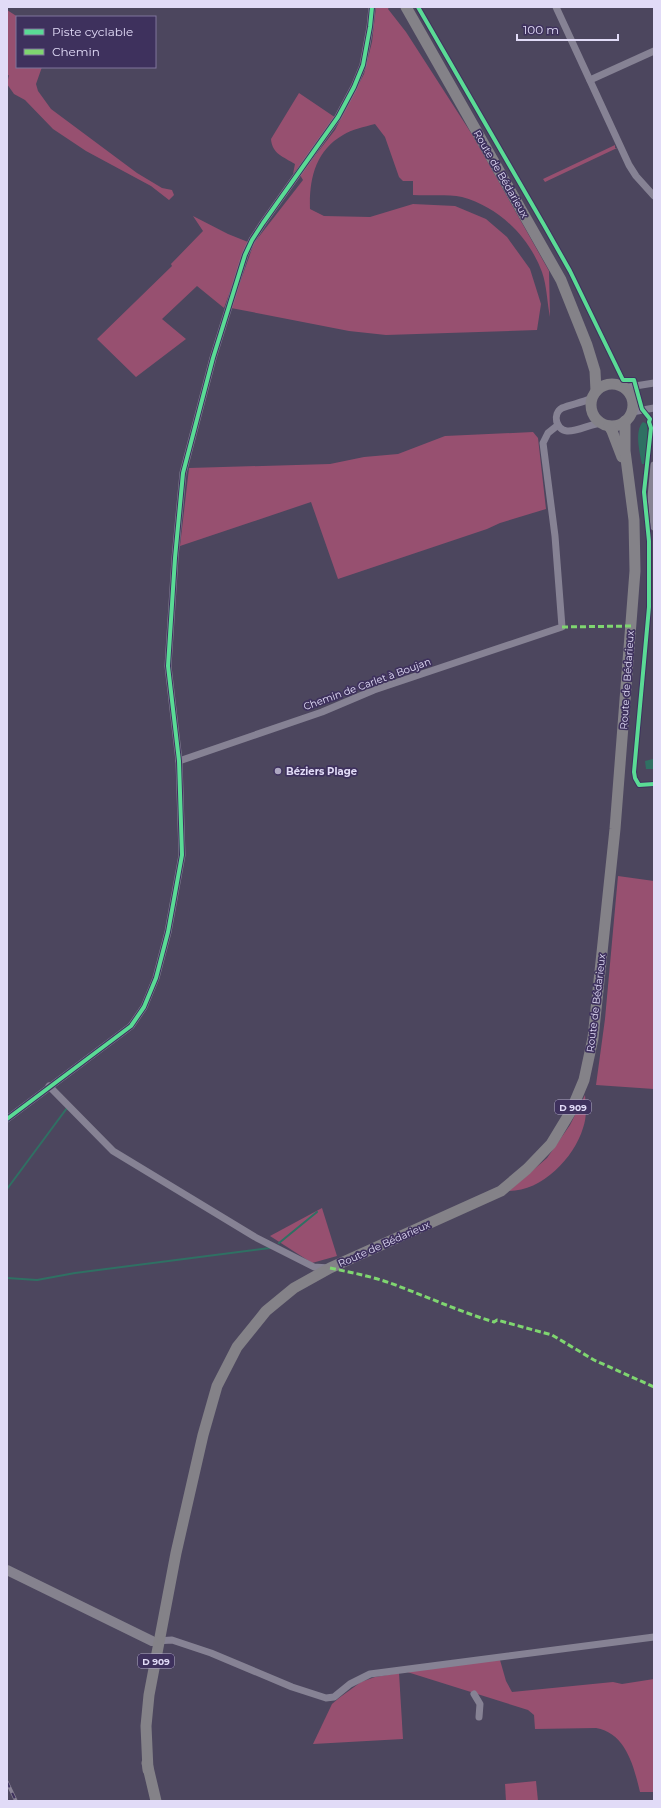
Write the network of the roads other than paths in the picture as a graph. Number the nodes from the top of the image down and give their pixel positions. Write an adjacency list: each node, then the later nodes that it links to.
1 (372, 7): 19 (street)
2 (406, 7): 7 (main road, Route de Bédarieux)
3 (556, 7): 5 (street)
4 (654, 51): 5 (street)
5 (590, 80): 6 (street)
6 (654, 196)
7 (587, 344): 9 (main road, Route de Bédarieux); 10 (main road, Route de Bédarieux)
8 (654, 383): 9 (street)
9 (616, 385): 10 (main road); 12 (main road)
10 (594, 394): 14 (main road); 15 (street)
11 (654, 408): 12 (street)
12 (632, 412): 13 (main road)
13 (625, 421): 14 (main road); 17 (main road, Route de Bédarieux / D 909)
14 (605, 424): 15 (street); 17 (main road, Route de Bédarieux / D 909)
15 (558, 425): 19 (street, Chemin de Carlet à Boujan)
16 (654, 464): 18 (street)
17 (628, 475): 22 (main road, Route de Bédarieux / D 909)
18 (654, 527)
19 (179, 761): 20 (street)
20 (49, 1086): 21 (street); 22 (street)
21 (7, 1119)
22 (330, 1268): 25 (main road, Route de Bédarieux / D 909)
23 (7, 1570): 25 (street)
24 (654, 1637): 25 (street)
25 (157, 1640): 28 (main road, Route de Bédarieux / D 909); 28 (main road, Route de Bédarieux / D 909)
26 (474, 1694): 27 (street)
27 (479, 1717)
28 (148, 1770): 29 (main road, Route de Bédarieux / D 909)
29 (156, 1801)

